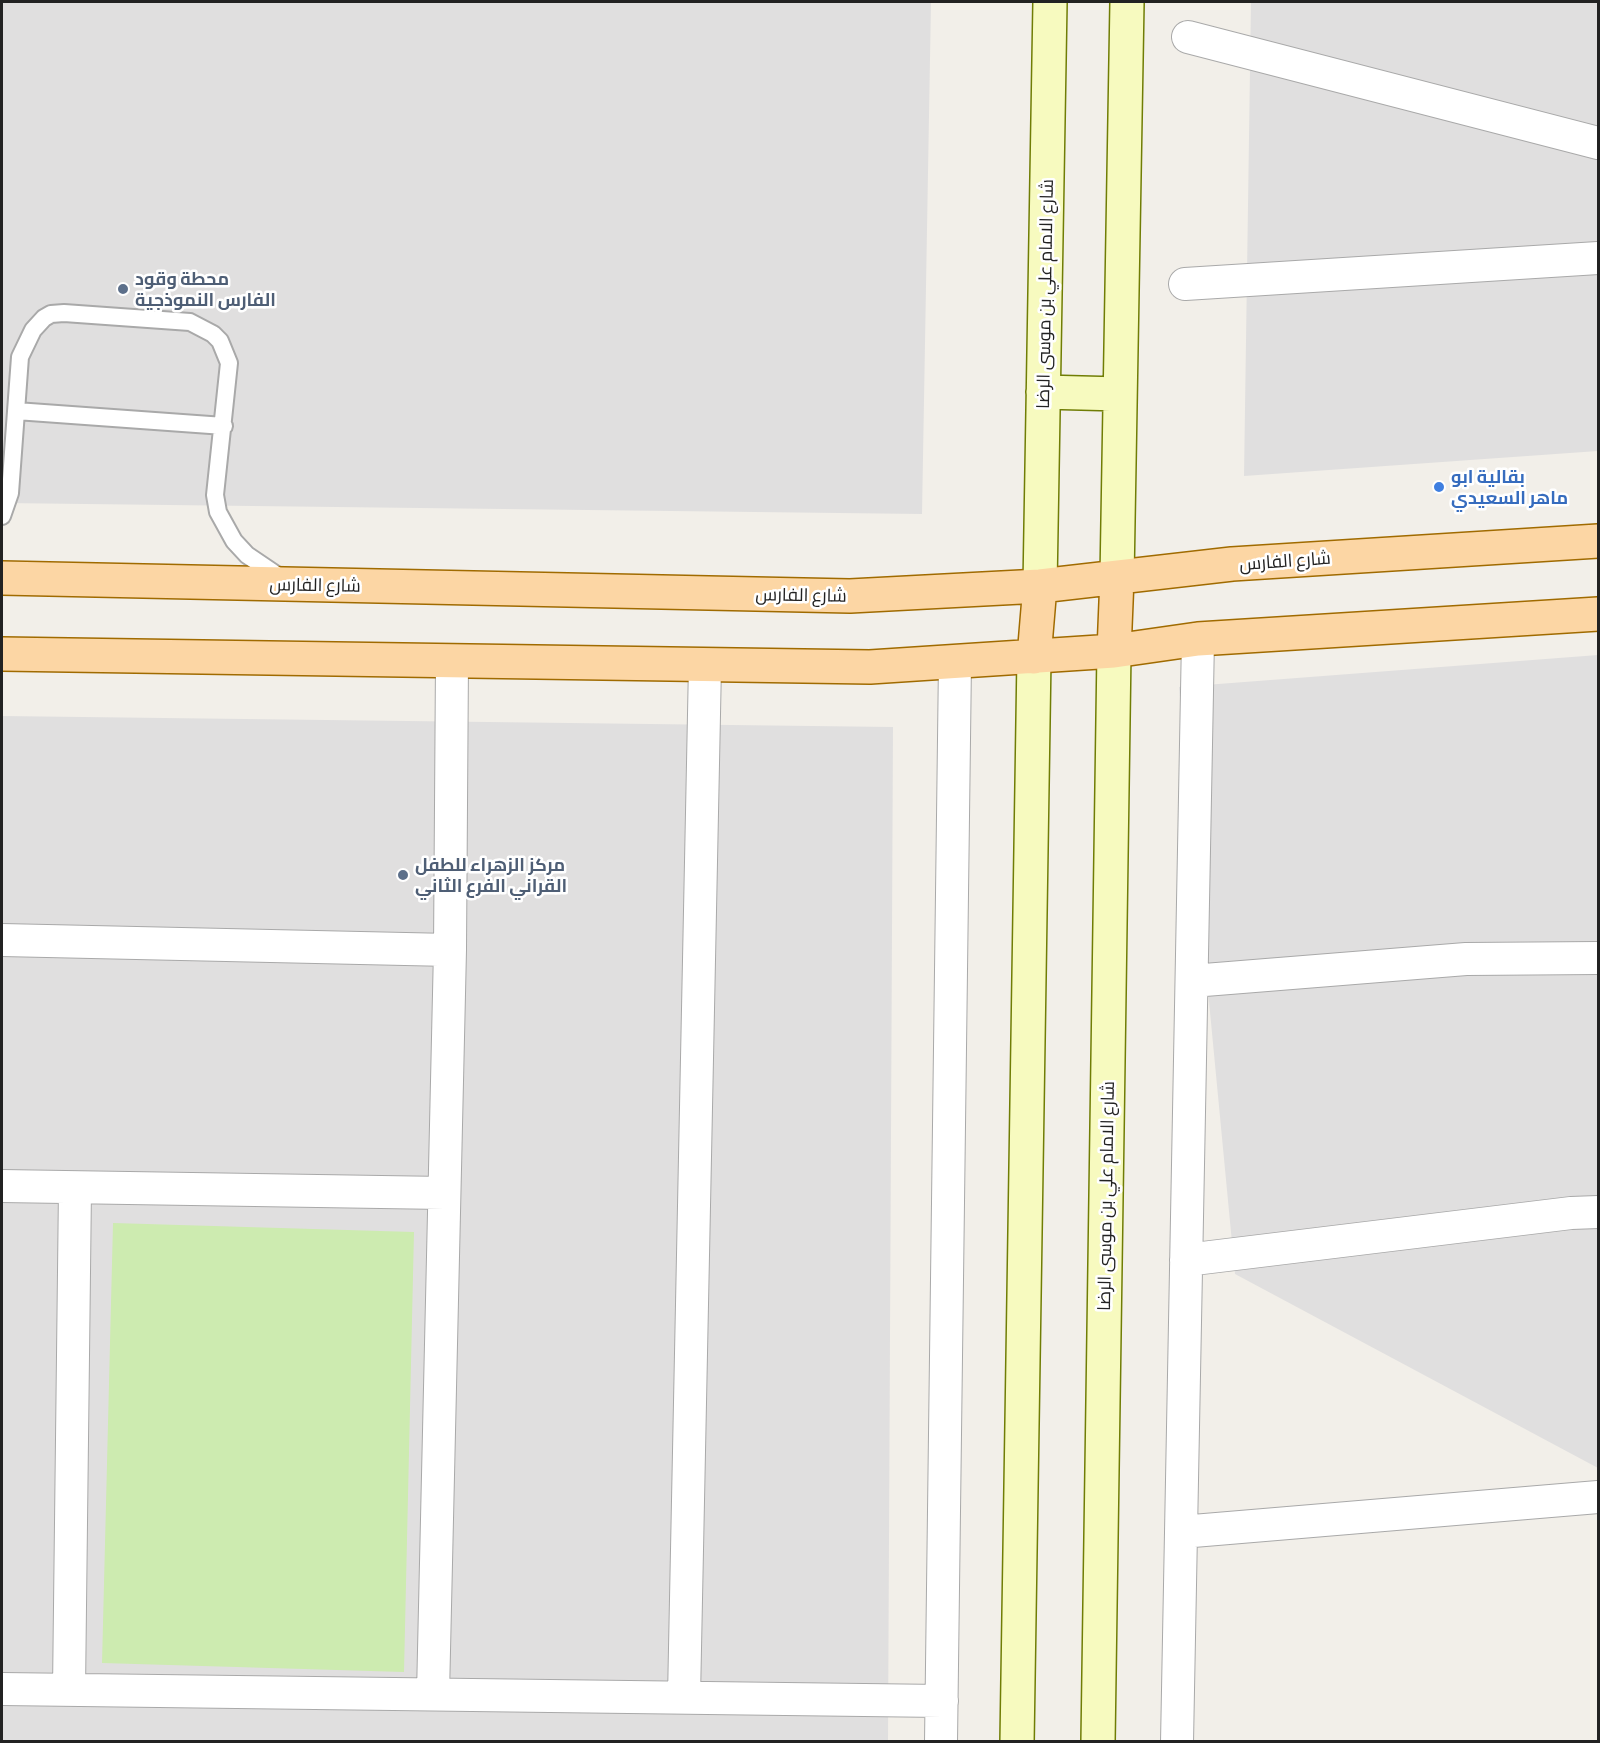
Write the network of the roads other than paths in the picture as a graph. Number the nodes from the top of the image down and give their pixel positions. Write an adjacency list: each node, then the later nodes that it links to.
1 (1050, 2): 7 (main road, شارع الامام علي بن موسى الرضا)
2 (1127, 2): 8 (main road)
3 (1188, 37): 4 (street)
4 (1599, 143)
5 (1599, 258): 6 (street)
6 (1185, 284)
7 (1043, 392): 8 (main road); 16 (main road, شارع الامام علي بن موسى الرضا)
8 (1120, 394): 14 (main road)
9 (16, 411): 10 (lane); 10 (lane); 11 (lane)
10 (224, 426): 15 (lane)
11 (2, 516)
12 (1599, 541): 14 (main road, شارع الفارس)
13 (2, 578): 15 (main road, شارع الفارس)
14 (1117, 578): 16 (main road, شارع الفارس); 19 (main road)
15 (292, 584): 16 (main road, شارع الفارس)
16 (1040, 586): 21 (main road)
17 (1599, 614): 18 (main road)
18 (1198, 639): 19 (main road); 28 (street)
19 (1114, 651): 21 (main road); 43 (main road, شارع الامام علي بن موسى الرضا)
20 (2, 654): 22 (main road)
21 (1034, 657): 23 (main road); 42 (main road)
22 (452, 661): 24 (main road); 26 (street)
23 (956, 662): 24 (main road); 40 (street)
24 (705, 664): 39 (street)
25 (2, 940): 26 (street)
26 (450, 950): 31 (street)
27 (1599, 958): 28 (street)
28 (1192, 981): 33 (street)
29 (2, 1186): 30 (street)
30 (75, 1188): 31 (street); 37 (street)
31 (444, 1193): 38 (street)
32 (1599, 1212): 33 (street)
33 (1186, 1260): 35 (street)
34 (1599, 1497): 35 (street)
35 (1181, 1532): 44 (street)
36 (2, 1689): 37 (street)
37 (69, 1690): 38 (street)
38 (433, 1694): 39 (street)
39 (684, 1697): 40 (street)
40 (942, 1701): 41 (street)
41 (941, 1742)
42 (1017, 1742)
43 (1098, 1742)
44 (1177, 1742)

